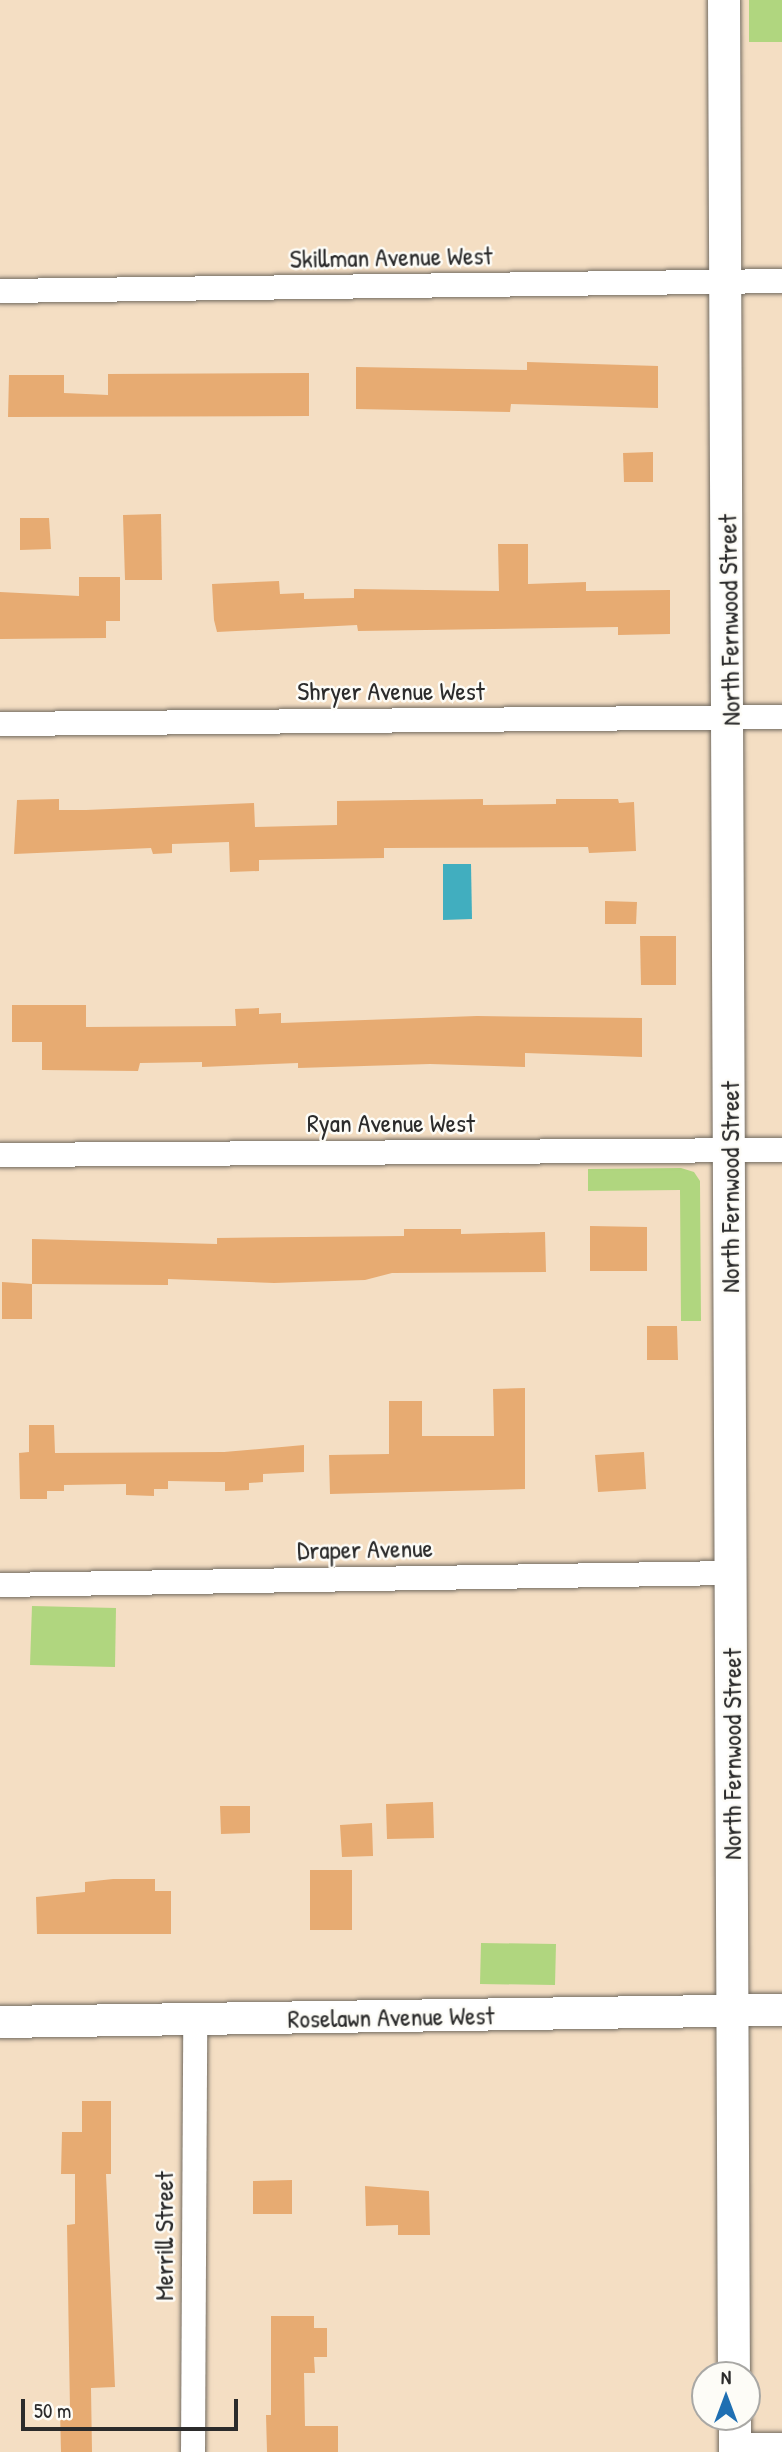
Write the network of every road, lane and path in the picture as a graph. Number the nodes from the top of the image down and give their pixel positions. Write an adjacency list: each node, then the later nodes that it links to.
1 (724, 0): 3 (street, North Fernwood Street)
2 (782, 281): 3 (street, Skillman Avenue West)
3 (726, 282): 4 (street, Skillman Avenue West); 6 (street, North Fernwood Street)
4 (0, 292)
5 (782, 718): 6 (street, Shryer Avenue West)
6 (730, 719): 7 (street, Shryer Avenue West); 9 (street, North Fernwood Street)
7 (0, 724)
8 (782, 1150): 9 (street, Ryan Avenue West)
9 (730, 1151): 10 (street, Ryan Avenue West); 11 (street, North Fernwood Street)
10 (0, 1155)
11 (732, 1573): 12 (street, Draper Avenue); 14 (street, North Fernwood Street)
12 (0, 1585)
13 (782, 2010): 14 (street, Roselawn Avenue West)
14 (732, 2011): 15 (street, Roselawn Avenue West); 17 (street, North Fernwood Street)
15 (195, 2020): 16 (street, Roselawn Avenue West); 20 (street, Merrill Street)
16 (0, 2022)
17 (734, 2361)
18 (735, 2438): 19 (street)
19 (782, 2445)
20 (193, 2452)

